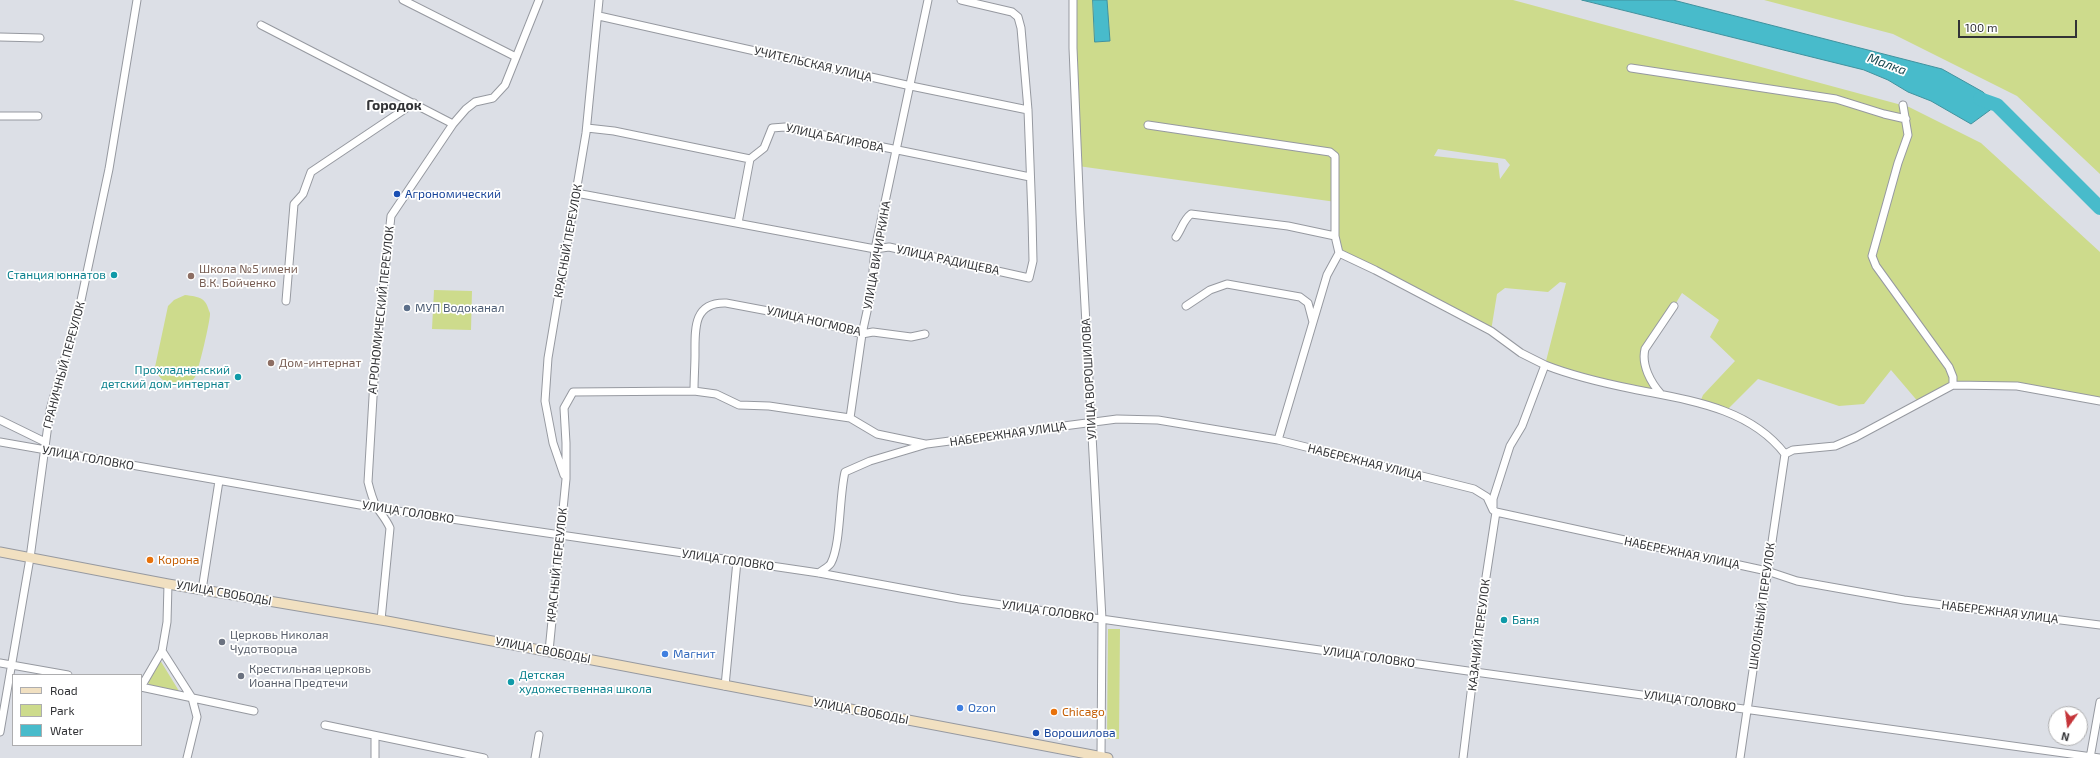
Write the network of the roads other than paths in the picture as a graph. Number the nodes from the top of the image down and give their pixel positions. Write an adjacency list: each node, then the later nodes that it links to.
1 (137, 0): 50 (street, ГРАНИЧНЫЙ ПЕРЕУЛОК)
2 (403, 0): 12 (street)
3 (539, 0): 12 (street, АГРОНОМИЧЕСКИЙ ПЕРЕУЛОК)
4 (600, 0): 8 (street, КРАСНЫЙ ПЕРЕУЛОК)
5 (928, 0): 14 (street, УЛИЦА ВИЧИРКИНА)
6 (961, 0): 17 (street, УЛИЦА РАДИЩЕВА)
7 (1073, 0): 47 (street, УЛИЦА ВОРОШИЛОВА)
8 (599, 16): 14 (street, УЧИТЕЛЬСКАЯ УЛИЦА); 23 (street, КРАСНЫЙ ПЕРЕУЛОК)
9 (261, 25): 15 (street)
10 (0, 37): 11 (street)
11 (40, 38)
12 (516, 57): 21 (street, АГРОНОМИЧЕСКИЙ ПЕРЕУЛОК)
13 (1631, 68): 20 (street)
14 (911, 86): 17 (street, УЧИТЕЛЬСКАЯ УЛИЦА); 24 (street, УЛИЦА ВИЧИРКИНА)
15 (414, 103): 21 (street); 33 (street)
16 (1903, 105): 20 (street)
17 (1028, 110): 26 (street, УЛИЦА РАДИЩЕВА)
18 (0, 116): 19 (street)
19 (38, 116)
20 (1906, 119): 40 (street)
21 (454, 124): 56 (street, АГРОНОМИЧЕСКИЙ ПЕРЕУЛОК)
22 (1148, 125): 29 (street)
23 (587, 128): 25 (street); 27 (street, КРАСНЫЙ ПЕРЕУЛОК)
24 (897, 151): 25 (street, УЛИЦА БАГИРОВА); 26 (street, УЛИЦА БАГИРОВА); 31 (street, УЛИЦА ВИЧИРКИНА)
25 (750, 159): 28 (street)
26 (1030, 177): 31 (street, УЛИЦА РАДИЩЕВА)
27 (576, 193): 28 (street, УЛИЦА РАДИЩЕВА); 54 (street, КРАСНЫЙ ПЕРЕУЛОК)
28 (738, 223): 31 (street, УЛИЦА РАДИЩЕВА)
29 (1335, 236): 30 (street); 32 (street)
30 (1176, 237)
31 (875, 249): 37 (street, УЛИЦА ВИЧИРКИНА)
32 (1339, 254): 36 (street); 39 (street)
33 (286, 301)
34 (1186, 306): 36 (street)
35 (1674, 306): 43 (street)
36 (1313, 322): 48 (street)
37 (862, 334): 38 (street, УЛИЦА НОГМОВА); 41 (street, УЛИЦА НОГМОВА); 45 (street, УЛИЦА ВИЧИРКИНА)
38 (925, 334)
39 (1545, 365): 43 (street); 57 (street, КАЗАЧИЙ ПЕРЕУЛОК)
40 (1953, 386): 44 (street); 53 (street)
41 (694, 391): 42 (street, НАБЕРЕЖНАЯ УЛИЦА); 45 (street, НАБЕРЕЖНАЯ УЛИЦА)
42 (573, 392): 54 (street, КРАСНЫЙ ПЕРЕУЛОК)
43 (1661, 394): 53 (street)
44 (2100, 401)
45 (850, 418): 51 (street, НАБЕРЕЖНАЯ УЛИЦА)
46 (0, 420): 50 (street)
47 (1091, 422): 48 (street, НАБЕРЕЖНАЯ УЛИЦА); 51 (street, НАБЕРЕЖНАЯ УЛИЦА); 66 (street, УЛИЦА ВОРОШИЛОВА)
48 (1278, 440): 57 (street, НАБЕРЕЖНАЯ УЛИЦА)
49 (0, 442): 52 (street, УЛИЦА ГОЛОВКО)
50 (45, 442): 52 (street, ГРАНИЧНЫЙ ПЕРЕУЛОК)
51 (927, 444): 63 (street, НАБЕРЕЖНАЯ УЛИЦА)
52 (43, 450): 55 (street, УЛИЦА ГОЛОВКО); 60 (street, ГРАНИЧНЫЙ ПЕРЕУЛОК)
53 (1785, 454): 62 (street, ШКОЛЬНЫЙ ПЕРЕУЛОК)
54 (566, 479): 58 (street, КРАСНЫЙ ПЕРЕУЛОК)
55 (219, 481): 56 (street, УЛИЦА ГОЛОВКО); 65 (street)
56 (377, 508): 58 (street, УЛИЦА ГОЛОВКО); 67 (street, АГРОНОМИЧЕСКИЙ ПЕРЕУЛОК)
57 (1494, 511): 62 (street, НАБЕРЕЖНАЯ УЛИЦА); 73 (street, КАЗАЧИЙ ПЕРЕУЛОК)
58 (561, 535): 61 (street, УЛИЦА ГОЛОВКО); 70 (street, КРАСНЫЙ ПЕРЕУЛОК)
59 (0, 552): 60 (main road, УЛИЦА СВОБОДЫ)
60 (30, 558): 64 (main road, УЛИЦА СВОБОДЫ); 72 (street, ГРАНИЧНЫЙ ПЕРЕУЛОК)
61 (737, 561): 63 (street, УЛИЦА ГОЛОВКО); 76 (street)
62 (1767, 571): 68 (street, НАБЕРЕЖНАЯ УЛИЦА); 80 (street, ШКОЛЬНЫЙ ПЕРЕУЛОК)
63 (819, 573): 66 (street, УЛИЦА ГОЛОВКО)
64 (168, 584): 65 (main road, УЛИЦА СВОБОДЫ); 69 (street)
65 (202, 590): 67 (main road, УЛИЦА СВОБОДЫ)
66 (1102, 619): 73 (street, УЛИЦА ГОЛОВКО); 86 (street, УЛИЦА ВОРОШИЛОВА)
67 (381, 620): 70 (main road, УЛИЦА СВОБОДЫ)
68 (2100, 625)
69 (162, 651): 75 (street); 78 (street)
70 (548, 651): 76 (main road, УЛИЦА СВОБОДЫ)
71 (0, 663): 72 (street)
72 (11, 665): 74 (street); 83 (street, ГРАНИЧНЫЙ ПЕРЕУЛОК)
73 (1475, 672): 80 (street, УЛИЦА ГОЛОВКО); 92 (street, КАЗАЧИЙ ПЕРЕУЛОК)
74 (62, 674)
75 (142, 685)
76 (725, 686): 86 (main road, УЛИЦА СВОБОДЫ)
77 (142, 687): 78 (street)
78 (192, 698): 81 (street); 88 (street)
79 (2100, 702): 87 (street)
80 (1747, 708): 87 (street, УЛИЦА ГОЛОВКО); 93 (street, ШКОЛЬНЫЙ ПЕРЕУЛОК)
81 (254, 711)
82 (324, 725): 85 (street)
83 (0, 732)
84 (539, 734): 91 (street)
85 (375, 736): 89 (street); 90 (street)
86 (1103, 757)
87 (2090, 757): 94 (street, УЛИЦА ГОЛОВКО)
88 (187, 758)
89 (375, 758)
90 (484, 758)
91 (535, 758)
92 (1463, 758)
93 (1740, 758)
94 (2100, 758)

